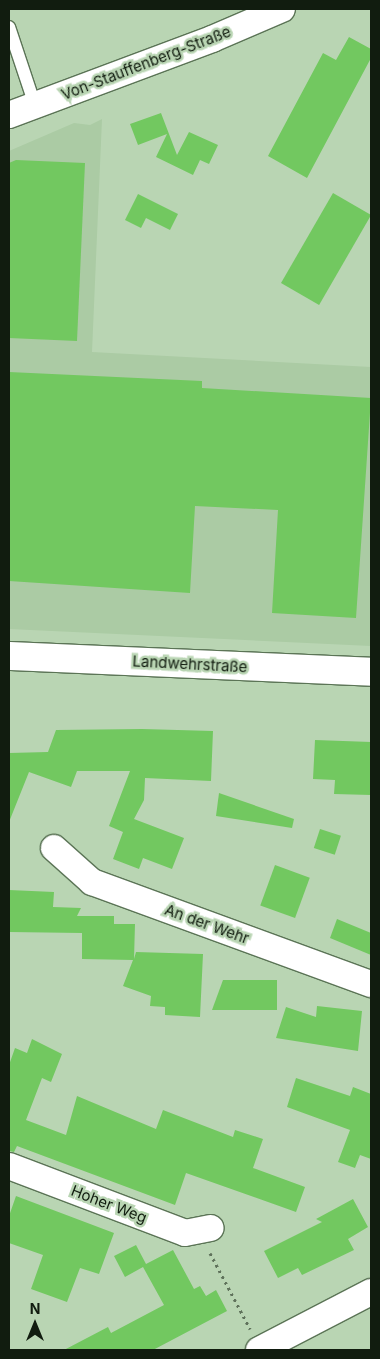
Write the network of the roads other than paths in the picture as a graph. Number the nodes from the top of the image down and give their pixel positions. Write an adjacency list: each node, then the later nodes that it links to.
1 (282, 9): 3 (street, Von-Stauffenberg-Straße)
2 (9, 27): 3 (lane)
3 (35, 104): 4 (street, Von-Stauffenberg-Straße)
4 (9, 115)
5 (9, 656): 6 (street, Landwehrstraße)
6 (371, 672)
7 (54, 848): 8 (street, An der Wehr)
8 (371, 984)
9 (9, 1166): 10 (street, Hoher Weg)
10 (211, 1228)
11 (371, 1292): 12 (street)
12 (260, 1350)

